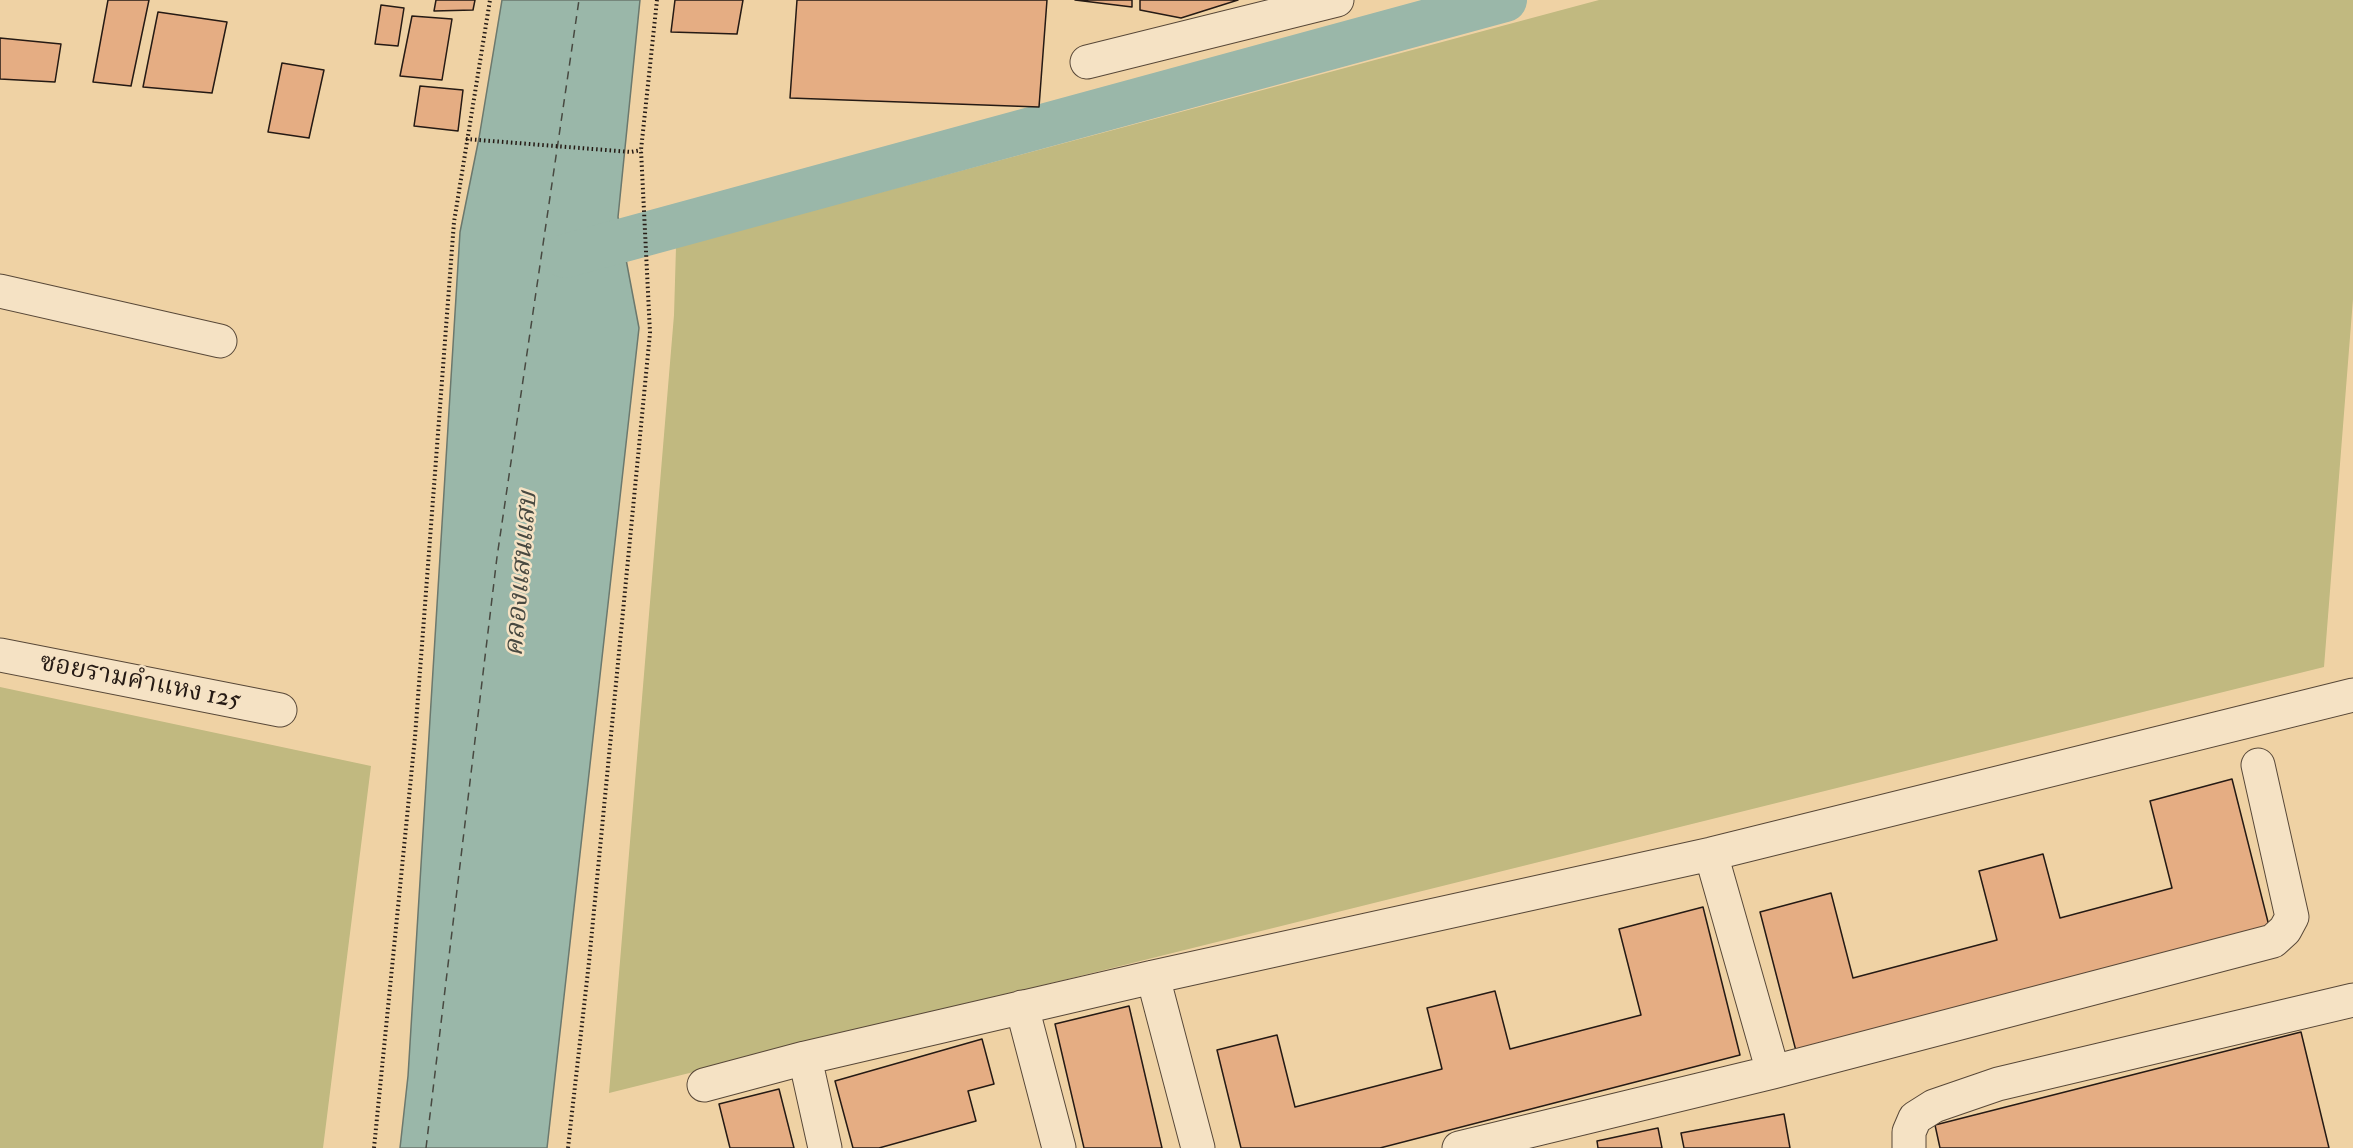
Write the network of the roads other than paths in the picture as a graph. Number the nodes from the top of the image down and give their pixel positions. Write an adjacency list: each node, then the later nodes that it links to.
1 (1338, 0): 2 (street)
2 (1087, 62)
3 (0, 291): 4 (street)
4 (220, 341)
5 (0, 655): 7 (street, ซอยรามคำแหง 125)
6 (2353, 695): 9 (street)
7 (280, 710)
8 (2258, 765): 14 (street)
9 (1711, 854): 10 (street); 14 (street)
10 (1153, 977): 12 (street); 18 (street)
11 (2353, 1000): 20 (street)
12 (1022, 1007): 13 (street); 17 (street)
13 (805, 1058): 15 (street); 16 (street)
14 (1773, 1072): 19 (street)
15 (704, 1085)
16 (825, 1148)
17 (1059, 1148)
18 (1198, 1148)
19 (1459, 1148)
20 (1910, 1148)

